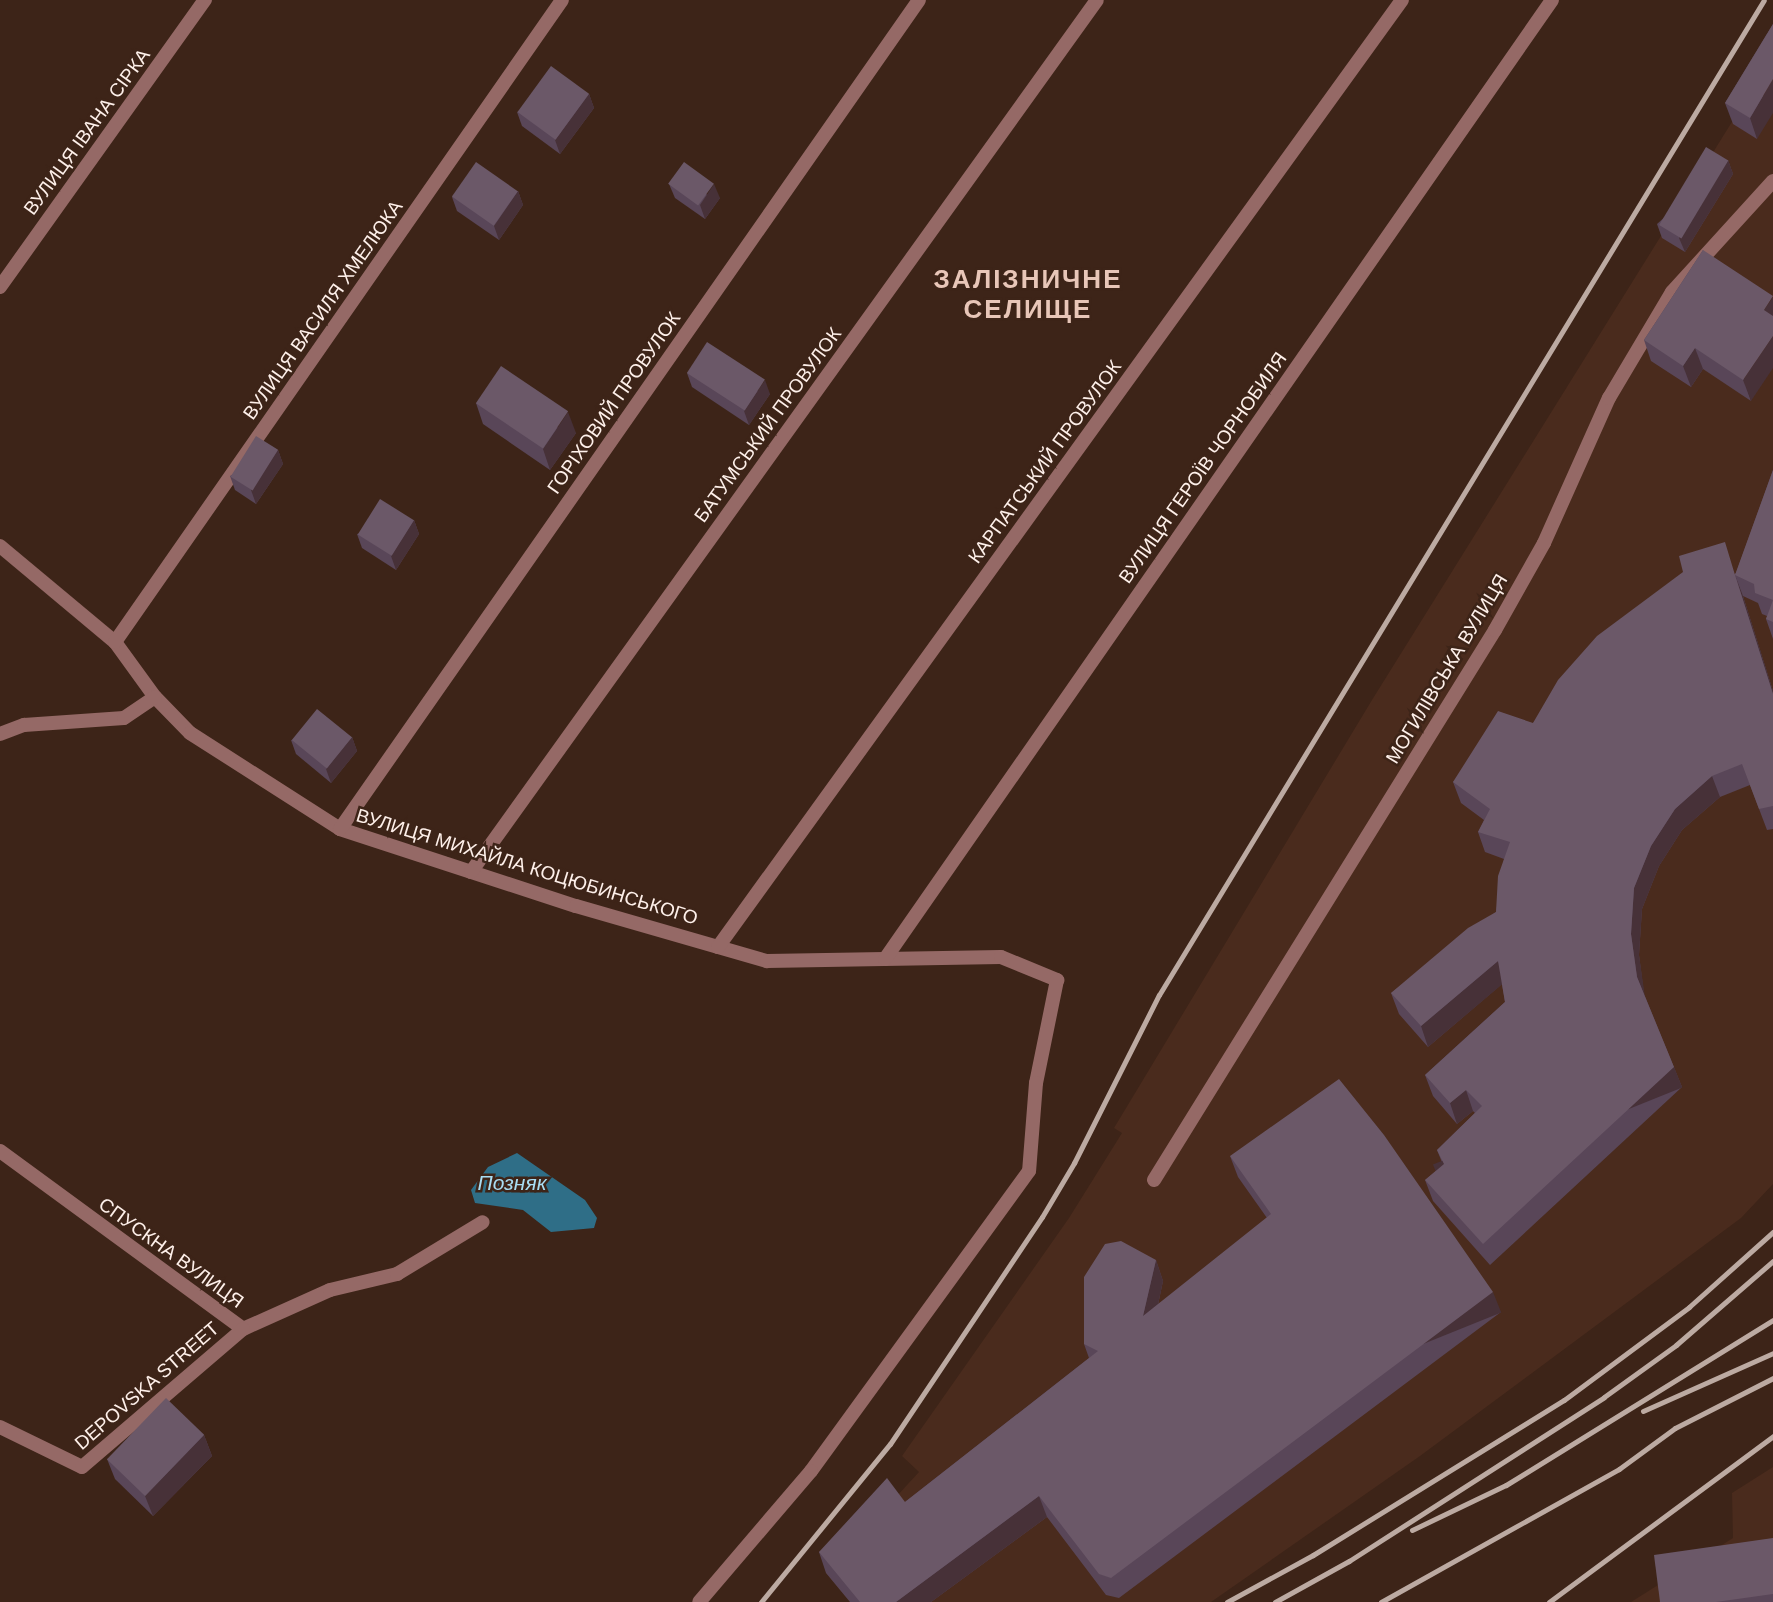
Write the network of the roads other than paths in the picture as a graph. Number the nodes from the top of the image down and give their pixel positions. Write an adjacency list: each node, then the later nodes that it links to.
1 (205, 0): 8 (street, ВУЛИЦЯ ІВАНА СІРКА)
2 (562, 0): 10 (street, ВУЛИЦЯ ВАСИЛЯ ХМЕЛЮКА)
3 (919, 0): 13 (street, ГОРІХОВИЙ ПРОВУЛОК)
4 (1097, 0): 14 (street, БАТУМСЬКИЙ ПРОВУЛОК)
5 (1402, 0): 15 (street, КАРПАТСЬКИЙ ПРОВУЛОК)
6 (1552, 0): 16 (street, ВУЛИЦЯ ГЕРОЇВ ЧОРНОБИЛЯ)
7 (1773, 181): 18 (street, МОГИЛІВСЬКА ВУЛИЦЯ)
8 (0, 287)
9 (0, 546): 10 (street, ВУЛИЦЯ МИХАЙЛА КОЦЮБИНСЬКОГО)
10 (115, 642): 11 (street, ВУЛИЦЯ МИХАЙЛА КОЦЮБИНСЬКОГО)
11 (155, 697): 12 (street); 13 (street, ВУЛИЦЯ МИХАЙЛА КОЦЮБИНСЬКОГО)
12 (0, 734)
13 (340, 829): 14 (street, ВУЛИЦЯ МИХАЙЛА КОЦЮБИНСЬКОГО)
14 (471, 872): 15 (street, ВУЛИЦЯ МИХАЙЛА КОЦЮБИНСЬКОГО)
15 (718, 947): 16 (street, ВУЛИЦЯ МИХАЙЛА КОЦЮБИНСЬКОГО)
16 (885, 959): 22 (street, ВУЛИЦЯ МИХАЙЛА КОЦЮБИНСЬКОГО)
17 (0, 1151): 20 (street, СПУСКНА ВУЛИЦЯ)
18 (1154, 1180)
19 (482, 1222): 20 (street, СПУСКНА ВУЛИЦЯ)
20 (243, 1329): 21 (street, DEPOVSKA STREET)
21 (0, 1427)
22 (699, 1602)

